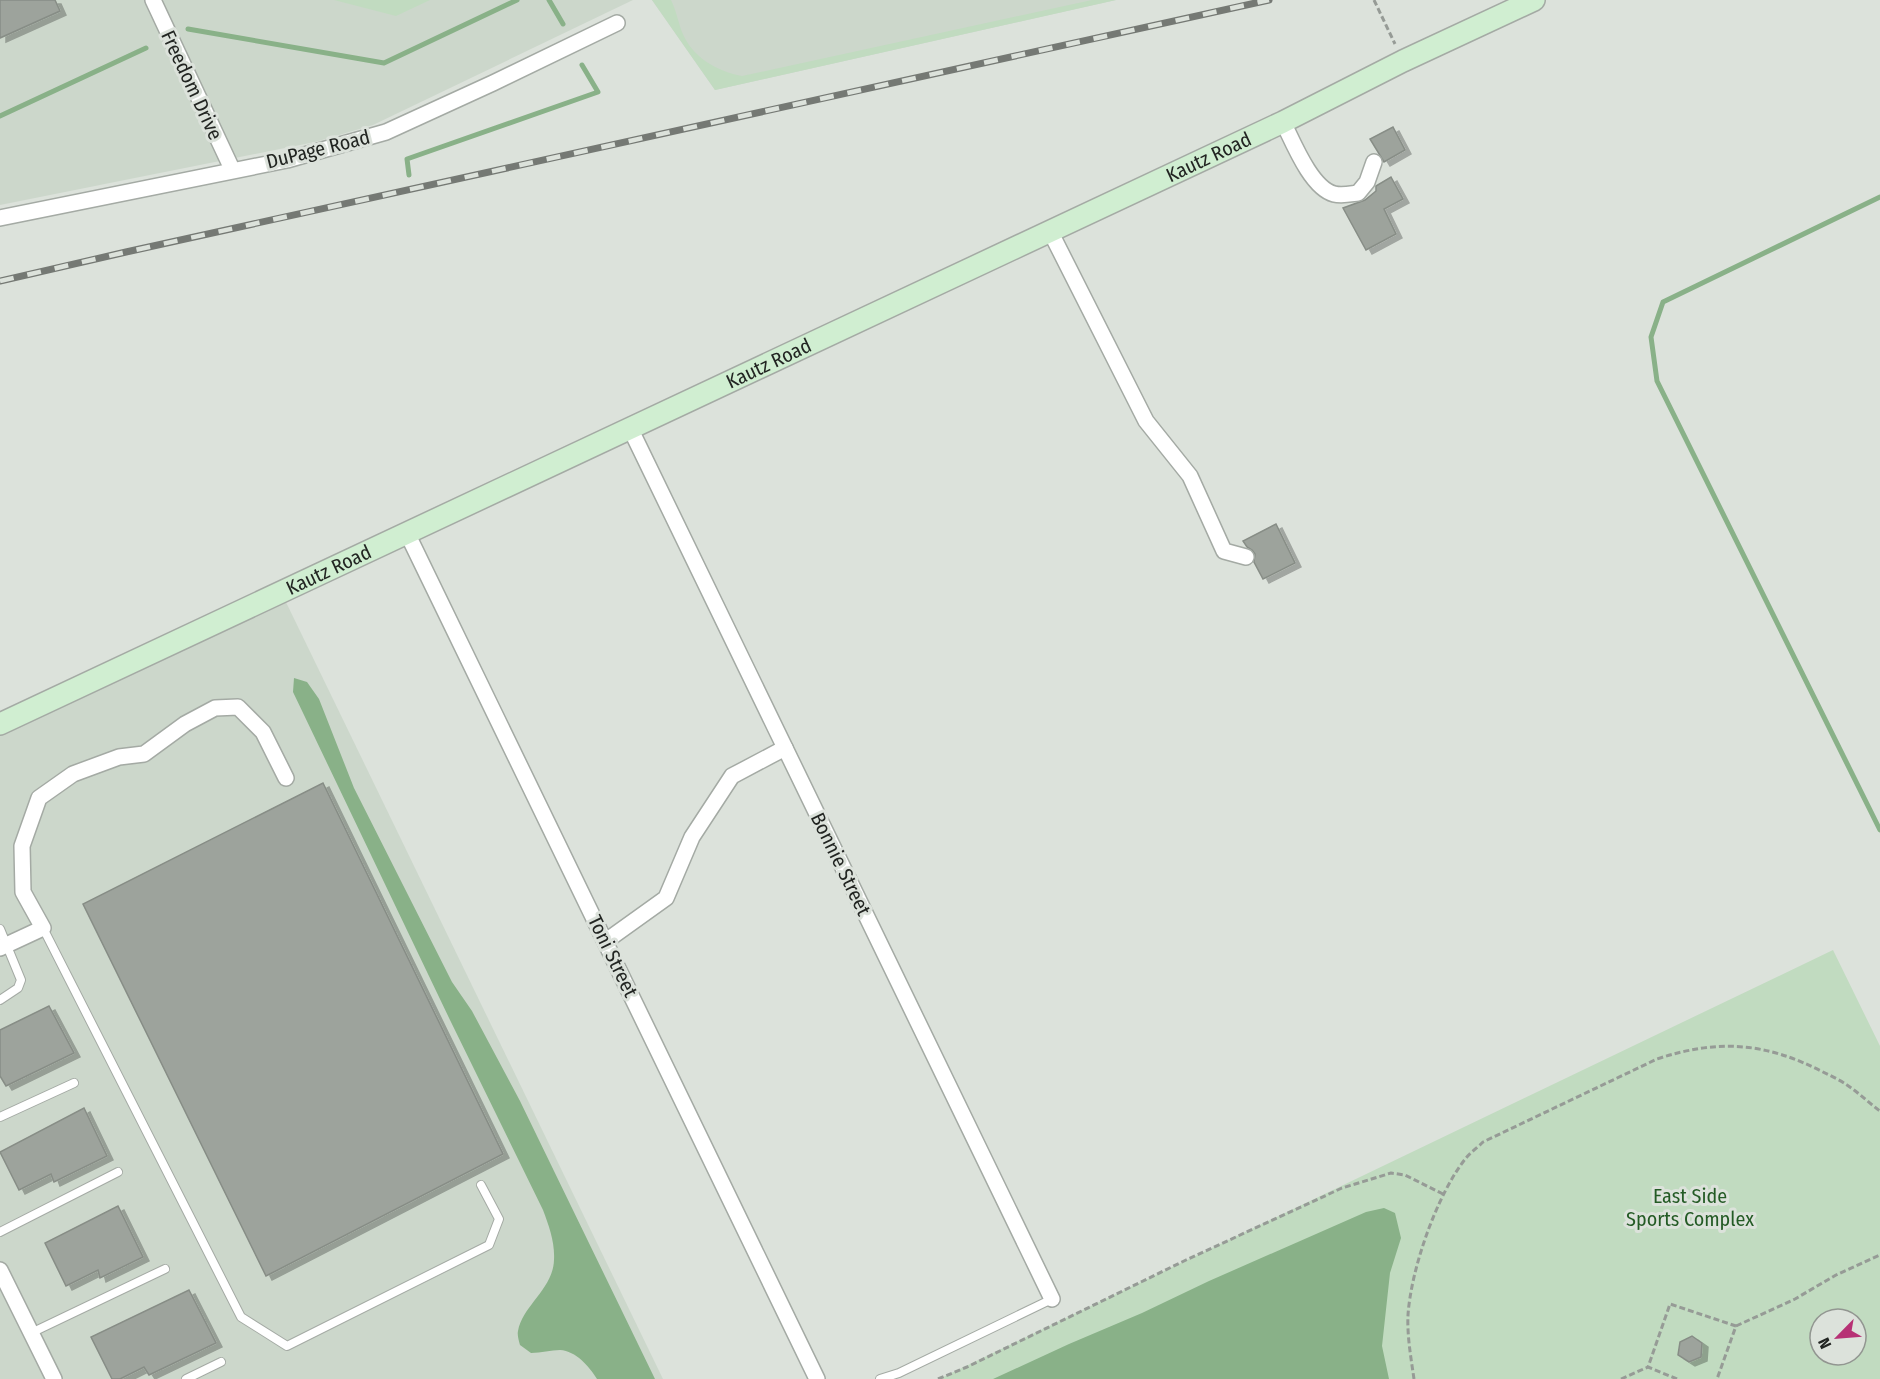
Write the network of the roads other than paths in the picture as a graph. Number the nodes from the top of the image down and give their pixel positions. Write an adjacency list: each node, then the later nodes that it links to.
1 (153, 0): 6 (street, Freedom Drive)
2 (1534, 0): 4 (street, Kautz Road)
3 (617, 23): 6 (street, DuPage Road)
4 (1283, 122): 5 (street); 8 (street, Kautz Road)
5 (1374, 162)
6 (232, 169): 7 (street, DuPage Road)
7 (0, 218)
8 (1050, 231): 9 (street, Kautz Road); 11 (street)
9 (630, 428): 10 (street, Kautz Road); 13 (street, Bonnie Street)
10 (407, 533): 12 (street, Kautz Road); 17 (street, Toni Street)
11 (1246, 557)
12 (0, 724)
13 (785, 748): 17 (street); 28 (street, Bonnie Street)
14 (286, 778): 15 (street)
15 (43, 928): 18 (street); 23 (lane)
16 (0, 929): 18 (lane)
17 (606, 941): 33 (street, Toni Street)
18 (3, 946): 19 (lane)
19 (0, 1000)
20 (74, 1083): 21 (lane)
21 (0, 1117)
22 (118, 1172): 24 (lane)
23 (481, 1185)
24 (0, 1232)
25 (165, 1269): 29 (lane)
26 (0, 1270): 27 (street)
27 (5, 1293): 29 (street)
28 (1052, 1299): 34 (lane)
29 (31, 1333): 31 (street)
30 (221, 1362): 32 (lane)
31 (54, 1379)
32 (186, 1379)
33 (817, 1379)
34 (880, 1379)

